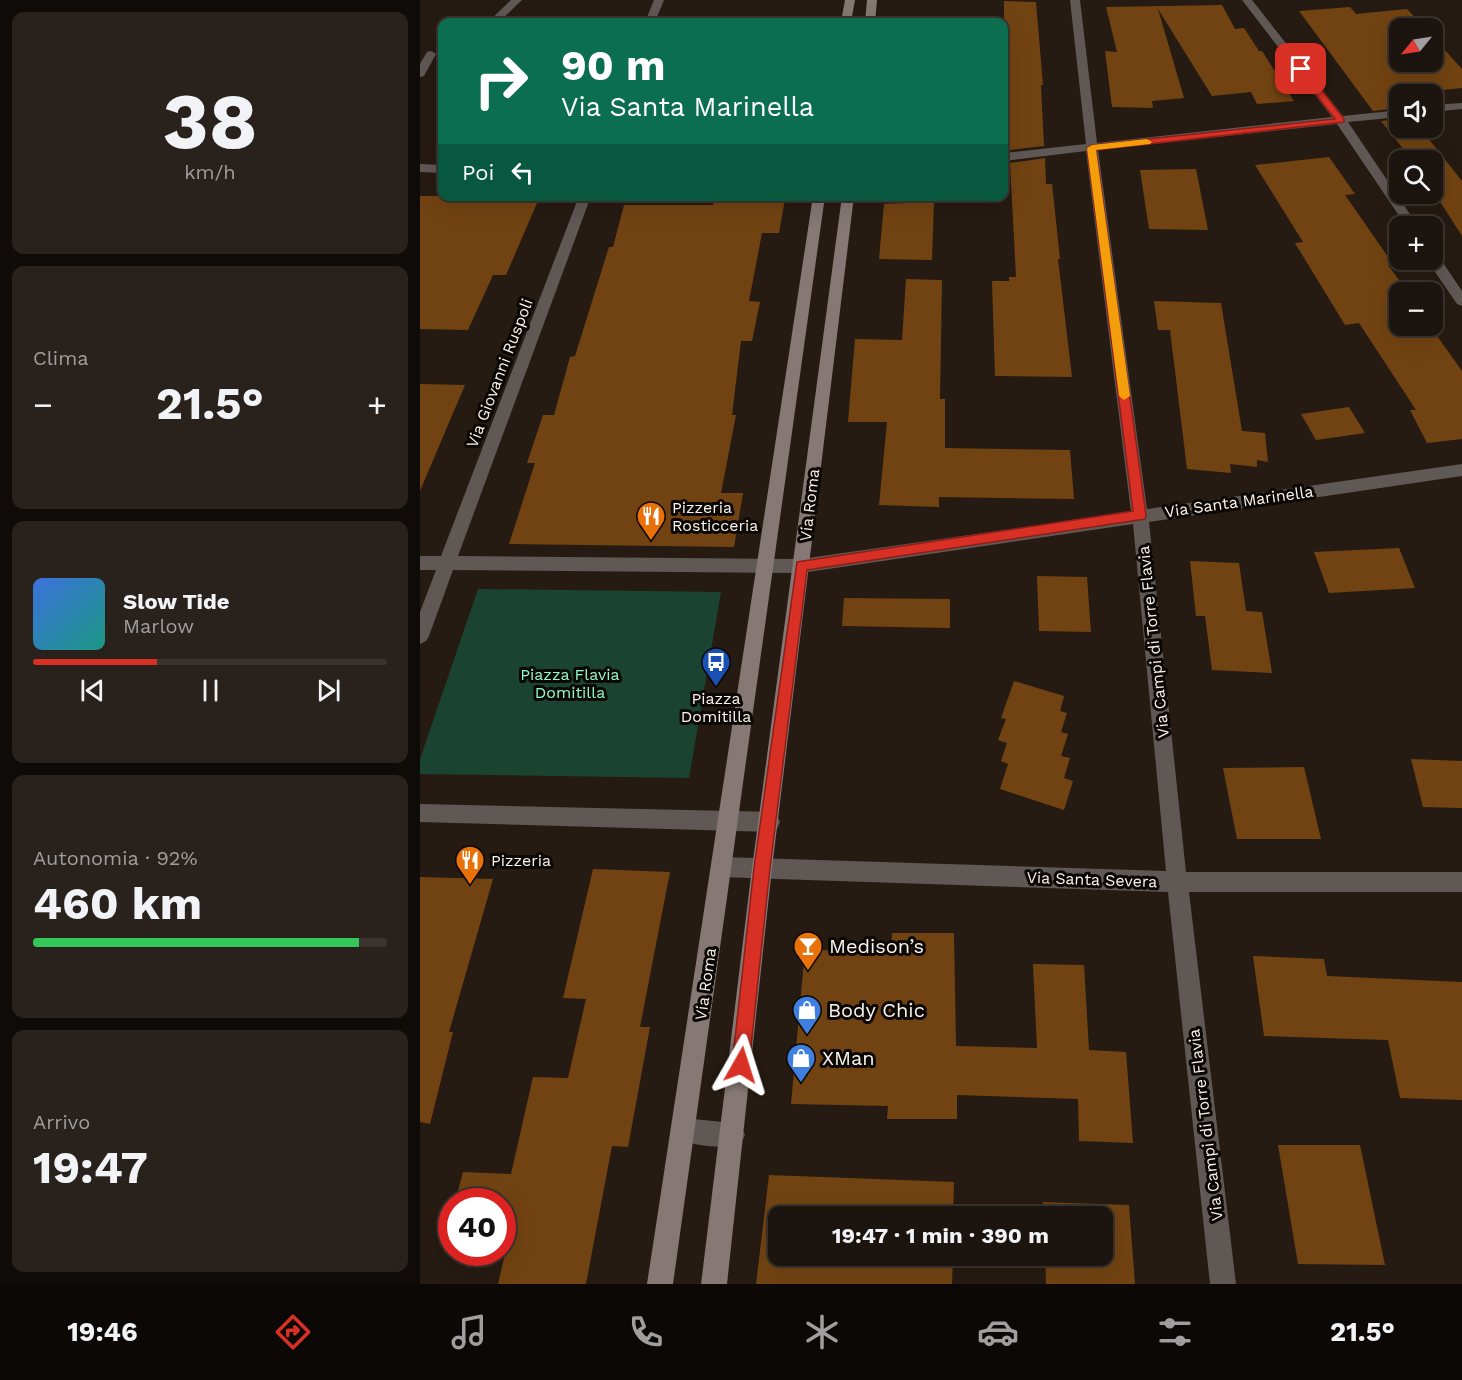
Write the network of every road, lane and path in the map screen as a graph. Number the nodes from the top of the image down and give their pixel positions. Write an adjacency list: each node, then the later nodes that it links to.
1 (517, 0): 7 (street)
2 (659, 0): 8 (street)
3 (850, 0): 9 (street)
4 (872, 0): 10 (street)
5 (1075, 0): 17 (street, Via Campi di Torre Flavia)
6 (1246, 0): 16 (street)
7 (497, 18)
8 (652, 18)
9 (847, 18)
10 (870, 18)
11 (431, 53): 12 (street)
12 (420, 74)
13 (1462, 106): 14 (street)
14 (1443, 108)
15 (1389, 114): 16 (street)
16 (1341, 121): 17 (street); 24 (street)
17 (1092, 148): 18 (street); 28 (street, Via Campi di Torre Flavia)
18 (1008, 157)
19 (420, 168): 20 (street)
20 (438, 168)
21 (583, 201): 29 (street, Via Giovanni Ruspoli)
22 (818, 201): 31 (street, Via Roma)
23 (847, 201): 32 (street, Via Roma)
24 (1405, 216)
25 (1441, 270): 26 (street)
26 (1462, 301)
27 (1462, 470): 28 (street, Via Santa Marinella)
28 (1140, 515): 32 (street, Via Santa Marinella); 39 (street, Via Campi di Torre Flavia)
29 (447, 562): 30 (street); 31 (street); 33 (street)
30 (420, 563)
31 (767, 566): 32 (street, Via Santa Marinella); 35 (street, Via Roma)
32 (801, 566): 36 (street, Via Roma)
33 (420, 636)
34 (420, 813): 35 (street)
35 (727, 821): 36 (street); 37 (street, Via Roma)
36 (770, 822): 38 (street, Via Roma)
37 (721, 867): 38 (street, Via Santa Severa); 41 (street, Via Roma)
38 (762, 868): 39 (street, Via Santa Severa); 42 (street, Via Roma)
39 (1177, 882): 40 (street, Via Santa Severa); 45 (street, Via Campi di Torre Flavia)
40 (1462, 882)
41 (683, 1130): 42 (street); 43 (street, Via Roma)
42 (733, 1135): 44 (street, Via Roma)
43 (660, 1284)
44 (714, 1284)
45 (1223, 1284)

